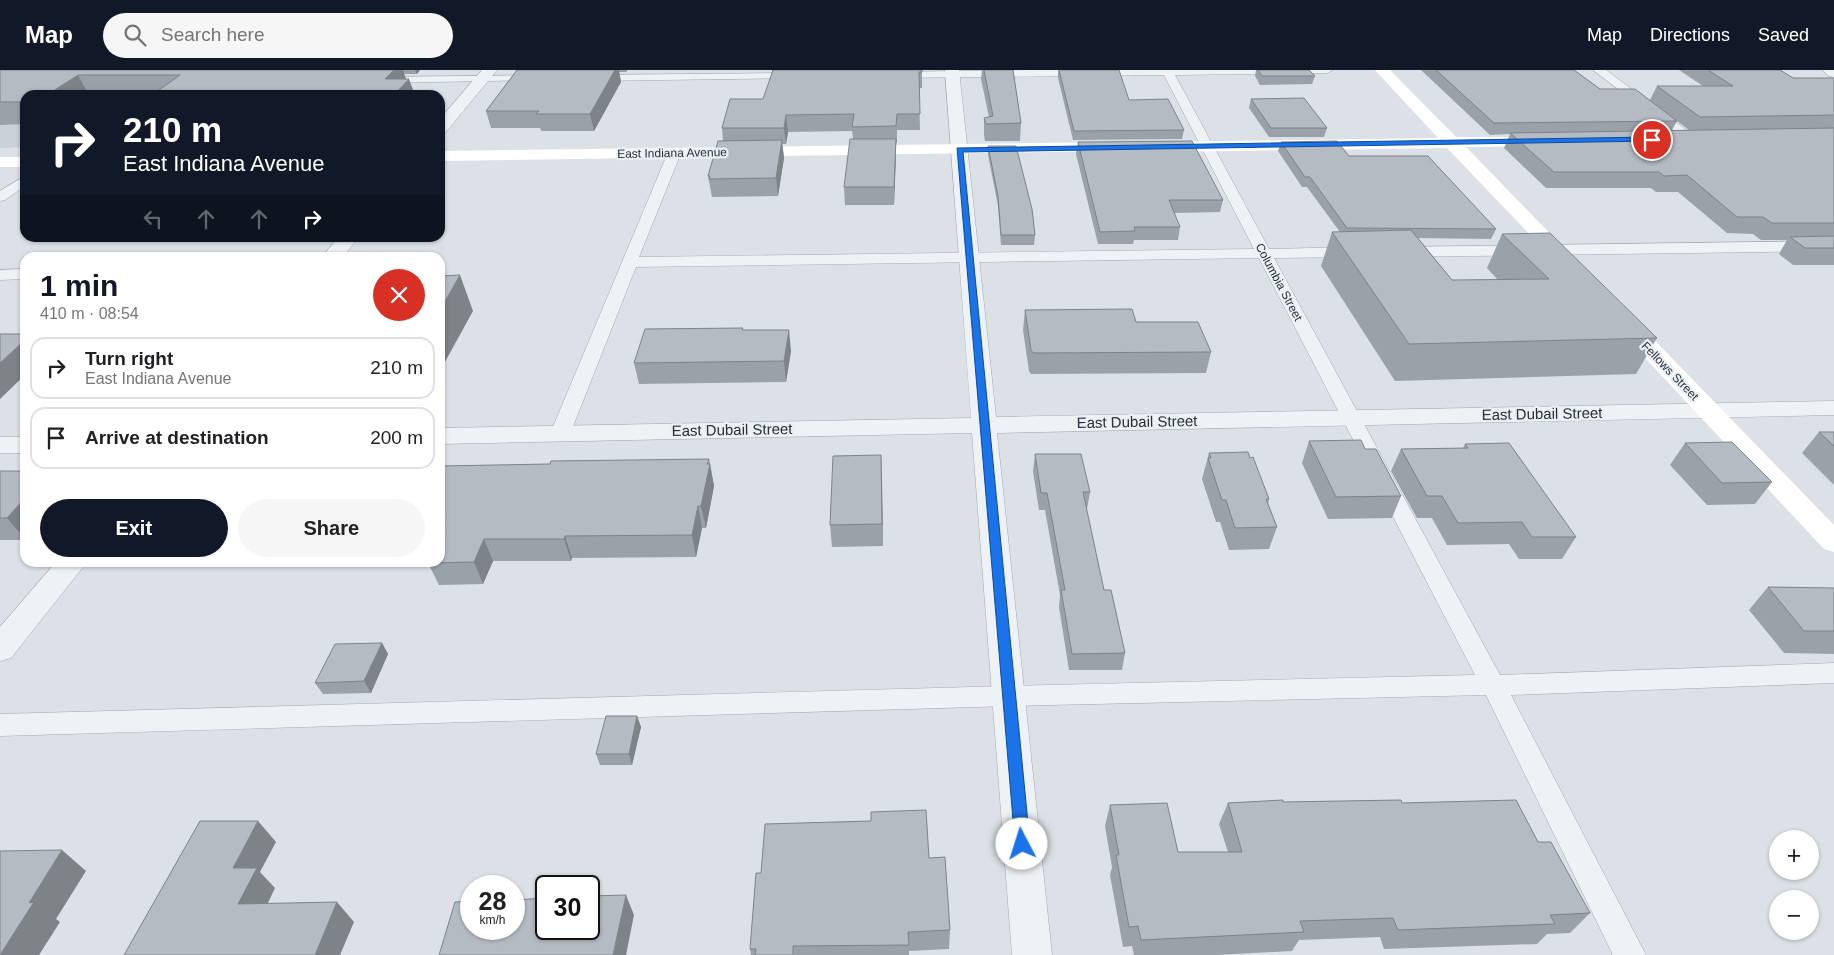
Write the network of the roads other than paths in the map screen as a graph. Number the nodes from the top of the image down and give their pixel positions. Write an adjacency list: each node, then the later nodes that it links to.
1 (1327, 70): 5 (lane)
2 (1382, 70): 19 (street)
3 (1599, 70): 16 (lane)
4 (1829, 70): 7 (street)
5 (1167, 71): 6 (lane); 20 (lane, Columbia Street)
6 (953, 72): 9 (lane); 21 (street)
7 (1834, 73)
8 (486, 74): 11 (lane); 13 (lane); 14 (street)
9 (883, 75)
10 (814, 76): 12 (lane)
11 (555, 78)
12 (585, 78)
13 (372, 80)
14 (445, 122)
15 (1662, 139): 16 (street)
16 (1692, 139): 17 (street)
17 (1711, 139)
18 (1563, 141): 19 (street, East Indiana Avenue)
19 (1453, 142): 20 (street, East Indiana Avenue); 30 (street)
20 (1207, 146): 21 (street, East Indiana Avenue); 32 (lane, Columbia Street)
21 (960, 150): 22 (street, East Indiana Avenue); 33 (street)
22 (674, 153): 23 (street, East Indiana Avenue); 34 (lane)
23 (445, 156)
24 (0, 162): 25 (street)
25 (20, 162)
26 (20, 183): 27 (lane)
27 (0, 197)
28 (345, 242): 31 (street)
29 (1834, 246): 30 (lane)
30 (1554, 249): 32 (lane); 37 (street)
31 (336, 252)
32 (1265, 254): 33 (lane); 41 (lane, Columbia Street)
33 (970, 259): 34 (lane); 42 (street)
34 (631, 262): 43 (lane)
35 (20, 274): 36 (lane)
36 (0, 275)
37 (1581, 277)
38 (1607, 304): 40 (street, Fellows Street)
39 (1834, 408): 40 (street, East Dubail Street)
40 (1708, 410): 41 (street, East Dubail Street); 47 (street, Fellows Street)
41 (1351, 418): 42 (street, East Dubail Street); 51 (lane, Columbia Street)
42 (983, 425): 43 (street, East Dubail Street); 52 (street)
43 (560, 434): 44 (street, East Dubail Street)
44 (445, 436)
45 (20, 444): 46 (street)
46 (0, 445)
47 (1834, 542)
48 (69, 567): 49 (street)
49 (0, 650)
50 (1834, 673): 51 (lane)
51 (1493, 685): 52 (lane); 55 (lane, Columbia Street)
52 (1009, 696): 53 (lane); 54 (street)
53 (0, 725)
54 (1032, 955)
55 (1630, 955)

